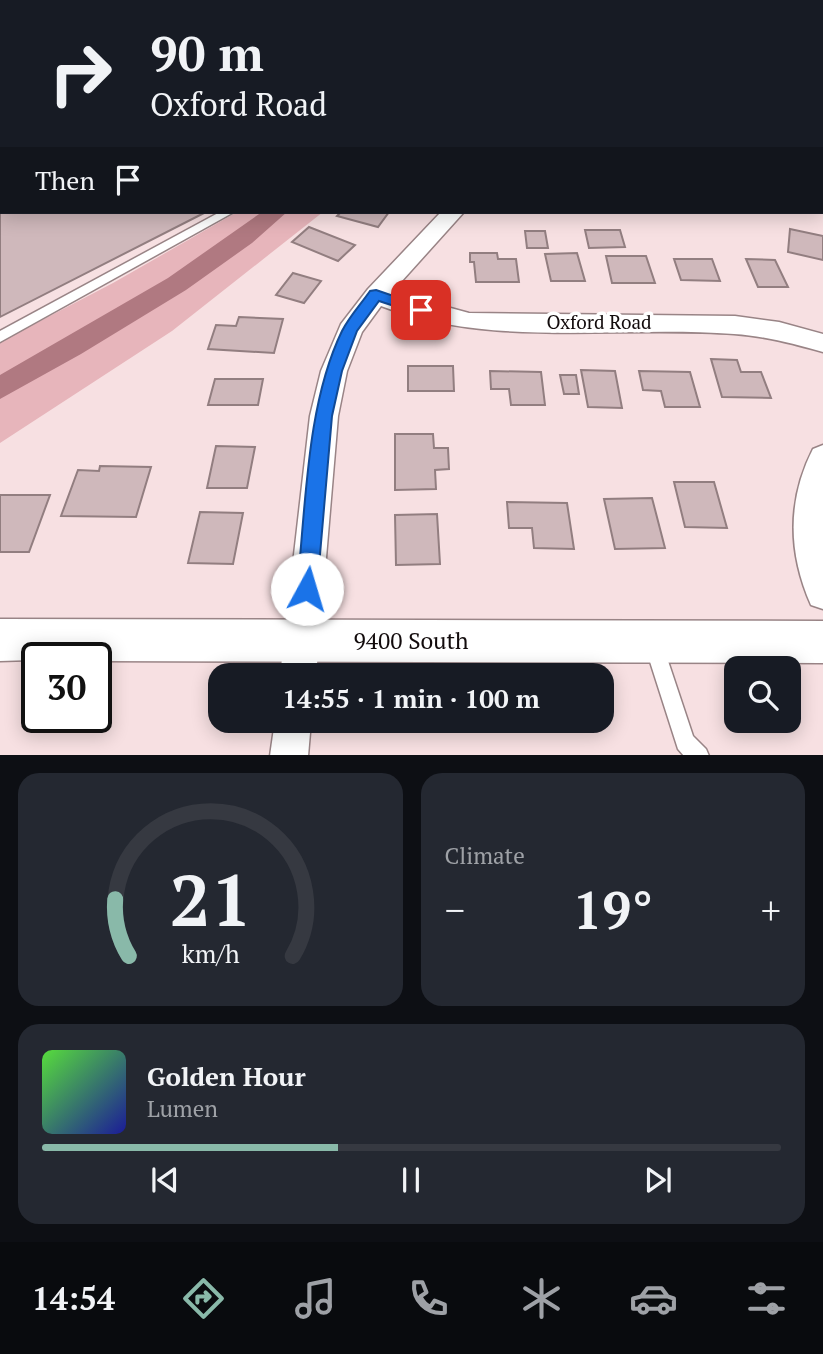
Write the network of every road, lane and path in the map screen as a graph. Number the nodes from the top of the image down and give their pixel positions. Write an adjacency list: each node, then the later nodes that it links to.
1 (224, 214): 4 (lane)
2 (451, 214): 3 (street)
3 (376, 295): 5 (street, Oxford Road); 11 (street)
4 (0, 337)
5 (823, 343)
6 (823, 457): 7 (street)
7 (823, 594)
8 (0, 640): 11 (street, 9400 South)
9 (652, 642): 10 (street, 9400 South); 11 (street, 9400 South); 14 (lane)
10 (823, 642)
11 (300, 658)
12 (292, 733): 13 (street)
13 (289, 755)
14 (699, 755)

